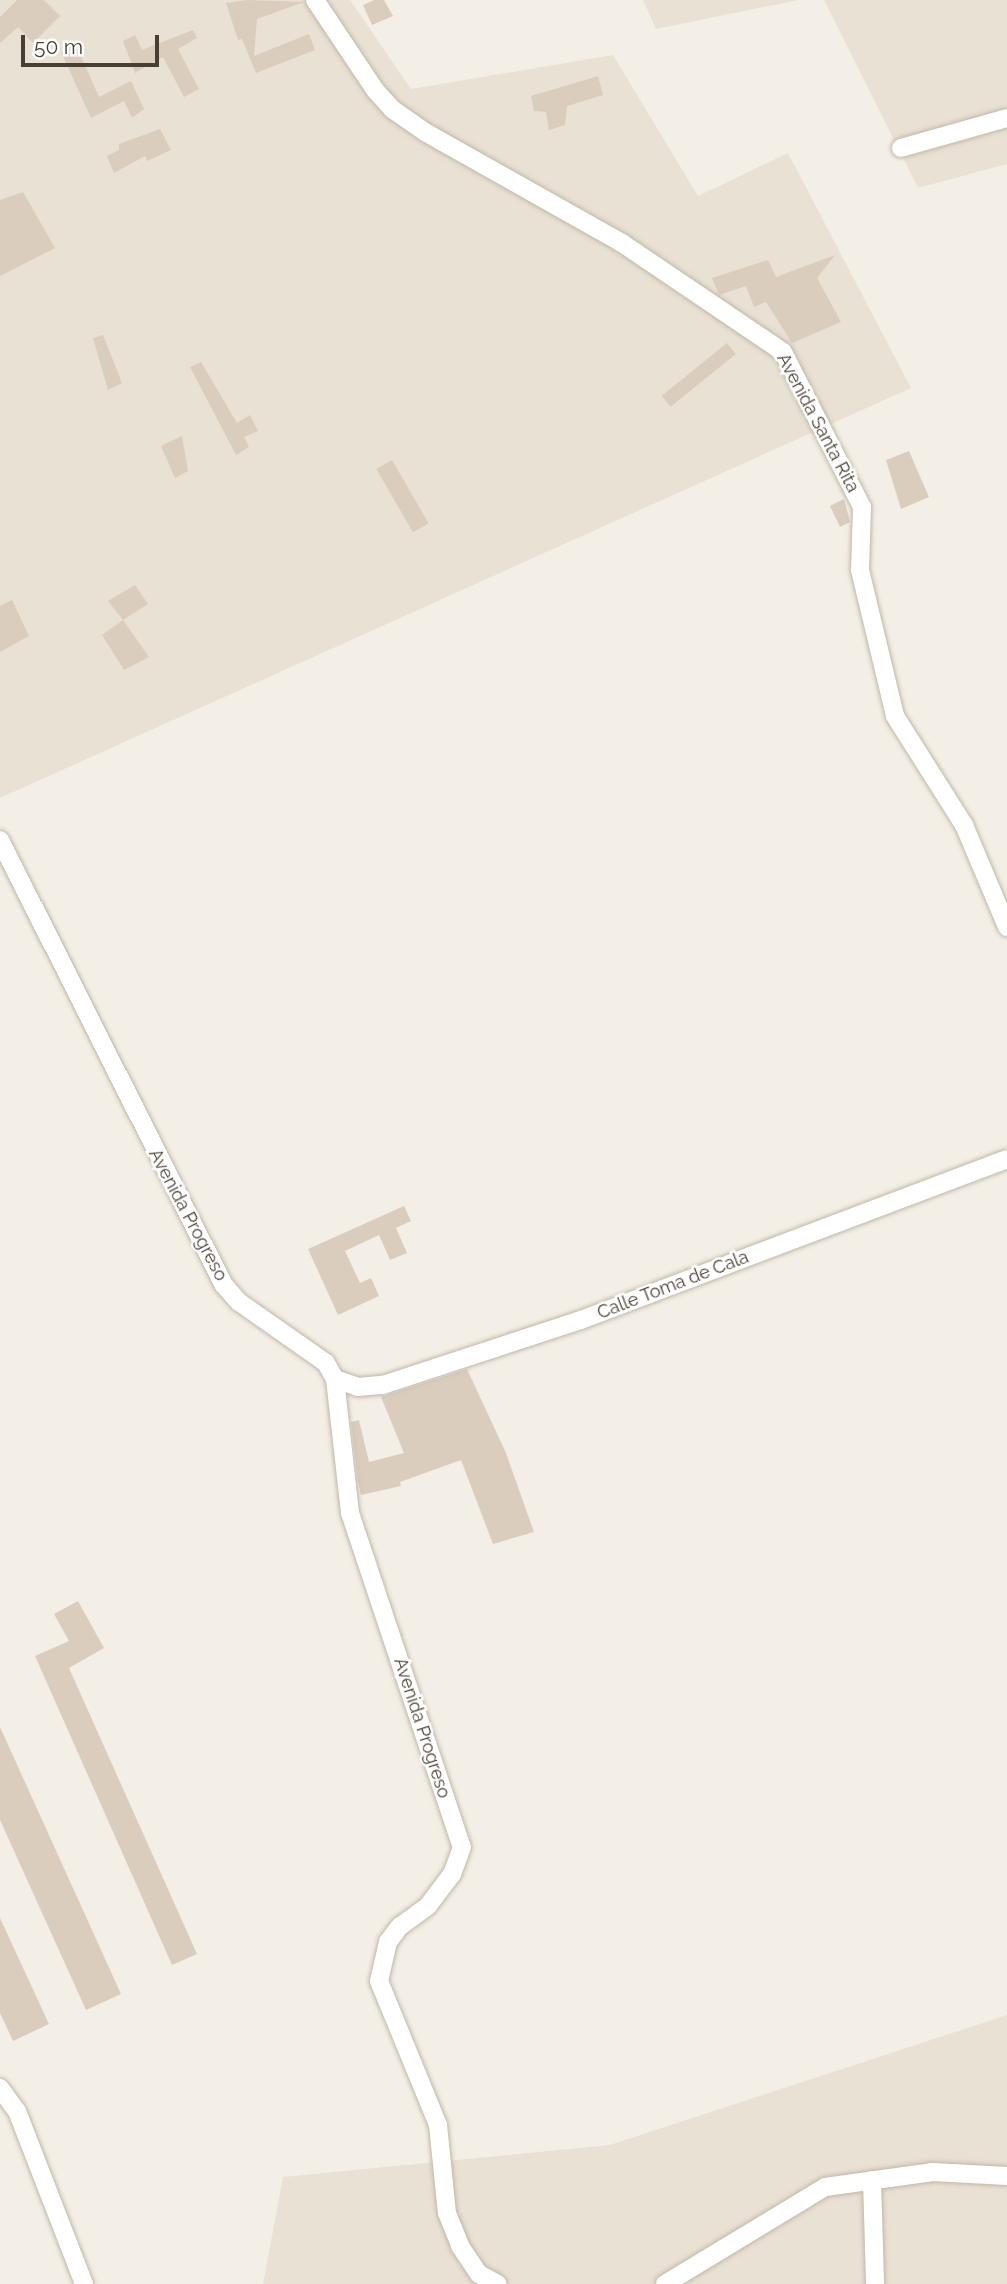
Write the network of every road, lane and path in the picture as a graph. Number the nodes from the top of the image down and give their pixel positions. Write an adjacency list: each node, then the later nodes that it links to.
1 (315, 0): 5 (street, Avenida Santa Rita)
2 (1007, 118): 3 (street)
3 (901, 148)
4 (0, 840): 7 (street, Avenida Progreso)
5 (1007, 927)
6 (1007, 1159): 7 (street, Calle Toma de Cala)
7 (335, 1379): 12 (street, Avenida Progreso)
8 (0, 2088): 11 (street)
9 (1007, 2176): 10 (street)
10 (872, 2180): 13 (street); 14 (street)
11 (84, 2284)
12 (498, 2284)
13 (665, 2284)
14 (875, 2284)

